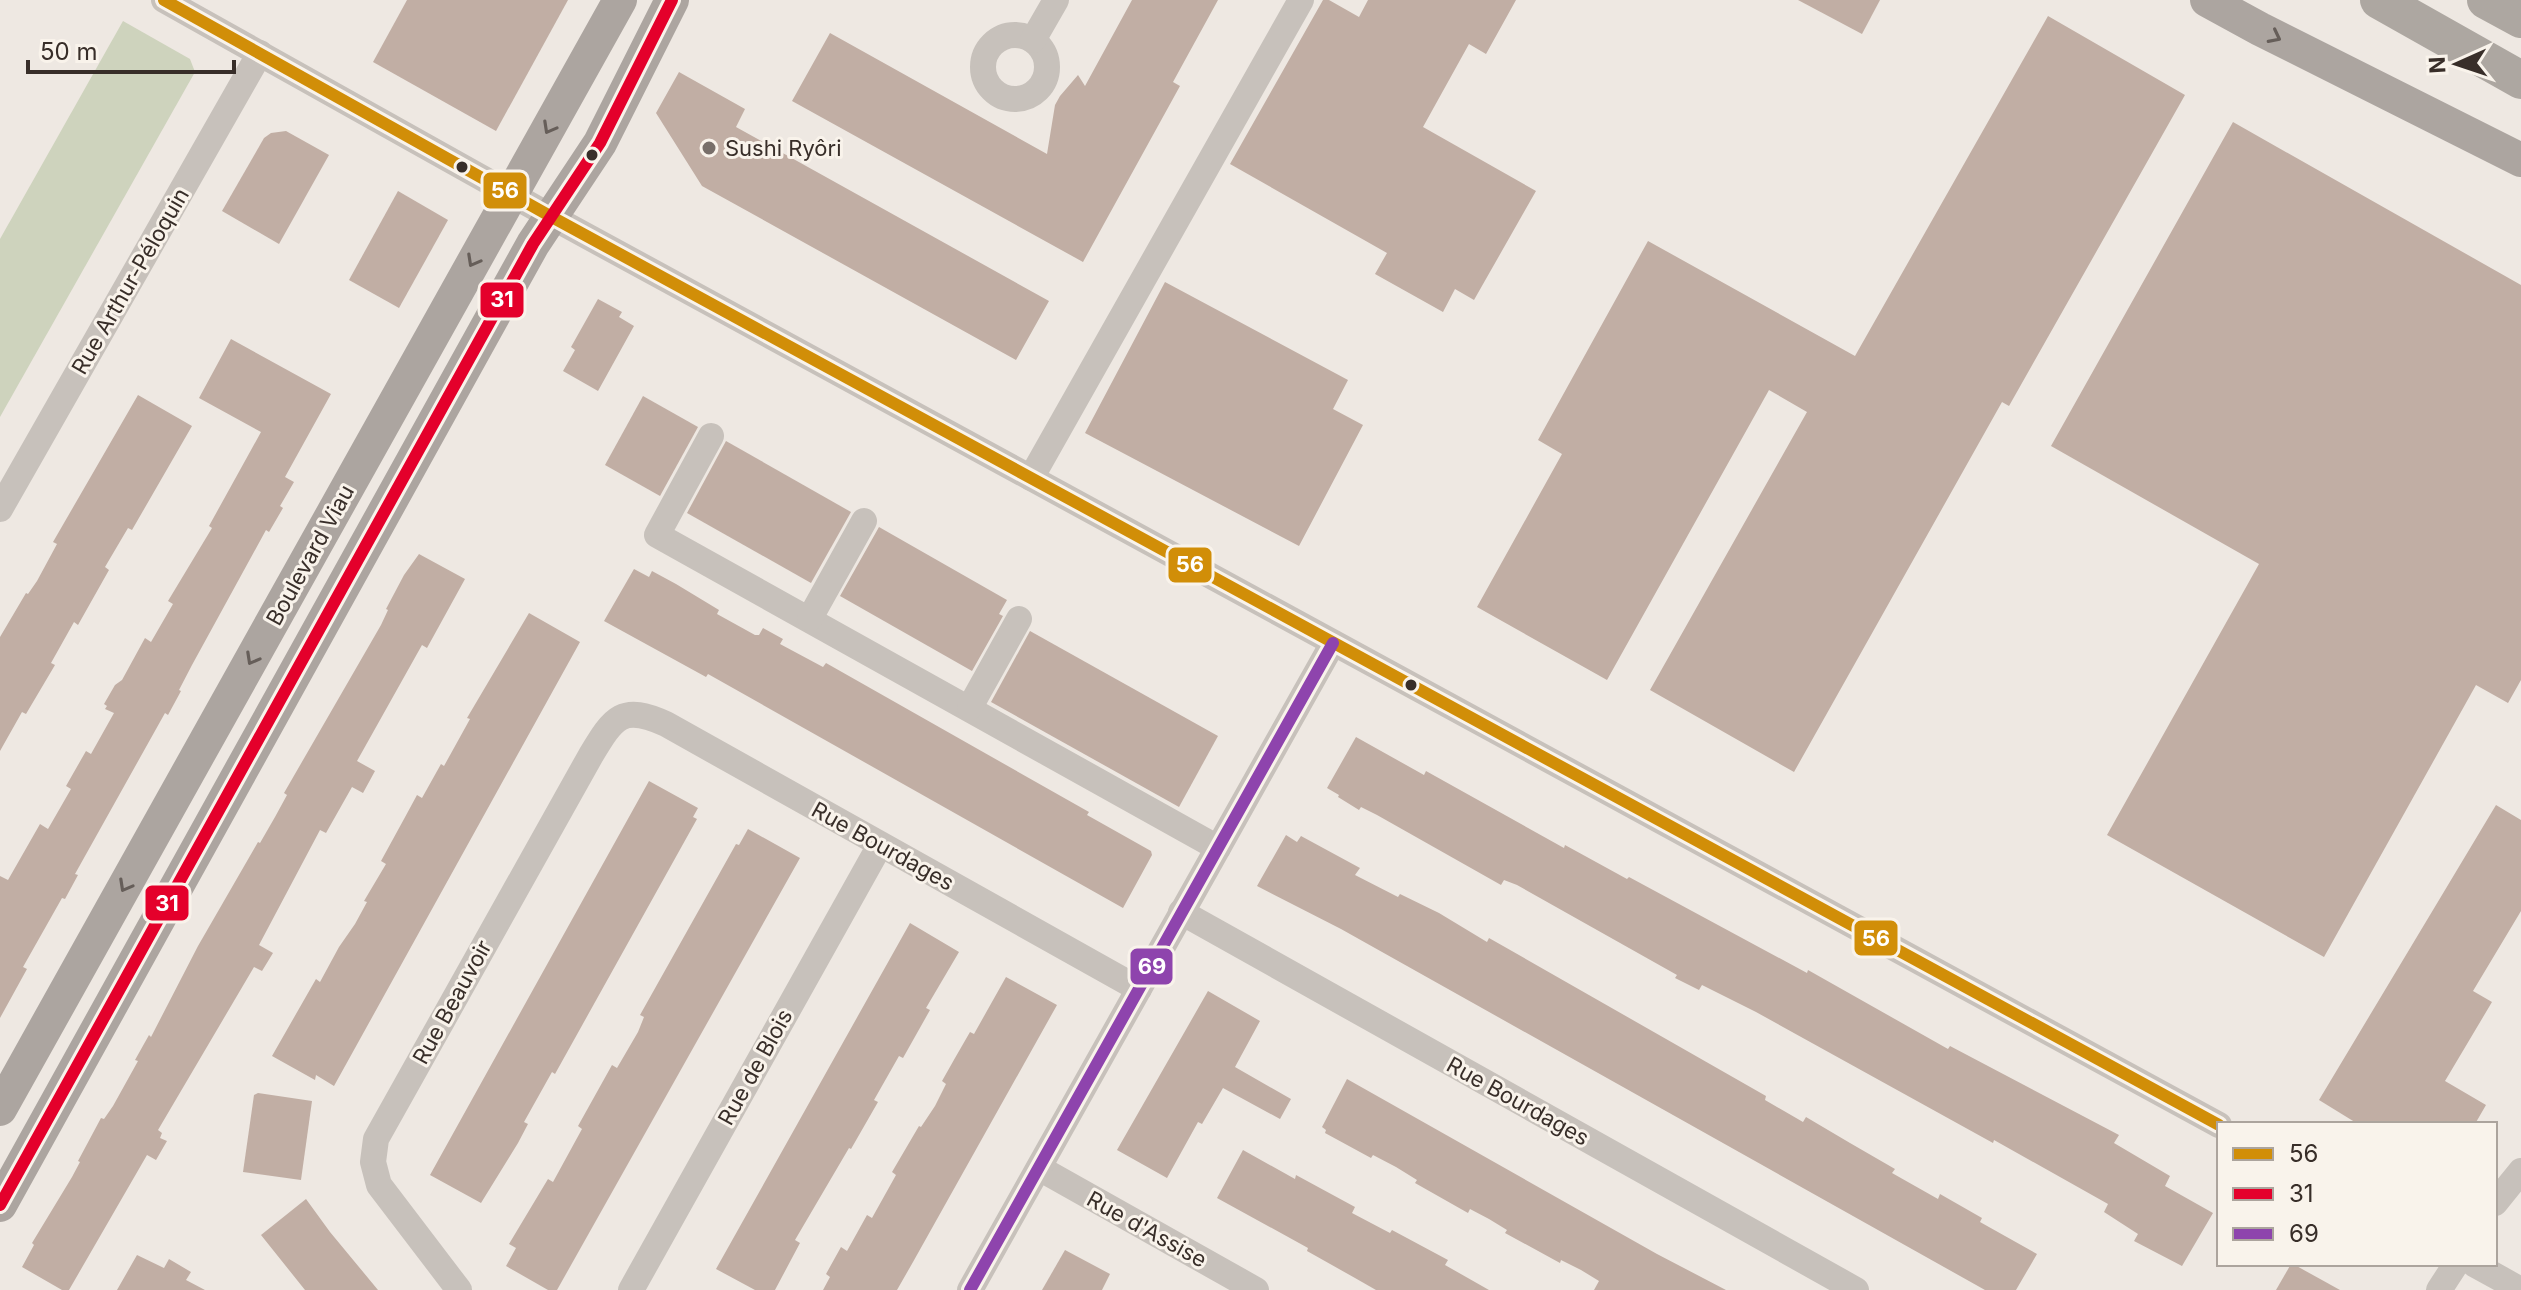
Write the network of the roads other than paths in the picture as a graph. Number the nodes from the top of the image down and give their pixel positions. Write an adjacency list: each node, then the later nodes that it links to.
1 (164, 0): 11 (street)
2 (620, 0): 14 (main road, Boulevard Viau, one-way to 14)
3 (672, 0): 15 (main road, Boulevard Viau)
4 (1056, 0): 10 (street)
5 (1301, 0): 17 (street)
6 (2207, 0): 13 (main road, one-way to 13)
7 (2379, 0): 12 (highway)
8 (2486, 0): 9 (highway)
9 (2521, 19)
10 (1033, 40)
11 (260, 53): 14 (street); 18 (street, Rue Arthur-Péloquin)
12 (2521, 80)
13 (2521, 160)
14 (512, 193): 15 (street); 29 (main road, Boulevard Viau, one-way to 29)
15 (550, 216): 17 (street); 34 (main road, Boulevard Viau)
16 (711, 436): 20 (street)
17 (1031, 478): 22 (street)
18 (0, 509)
19 (864, 521): 20 (street)
20 (810, 618): 23 (street)
21 (1019, 619): 23 (street)
22 (1333, 643): 26 (street); 30 (street)
23 (970, 707): 26 (street)
24 (623, 715): 25 (street, Rue Bourdages); 37 (street, Rue Beauvoir)
25 (880, 845): 28 (street, Rue Bourdages); 38 (street, Rue de Blois)
26 (1218, 848): 27 (street)
27 (1181, 912): 28 (street); 41 (street, Rue Bourdages)
28 (1139, 989): 31 (street)
29 (0, 1109)
30 (2217, 1124)
31 (1039, 1168): 39 (street); 40 (street, Rue d'Assise)
32 (2521, 1171): 33 (street)
33 (2497, 1201)
34 (0, 1205)
35 (2455, 1266): 42 (street)
36 (2478, 1266): 43 (street)
37 (459, 1290)
38 (631, 1290)
39 (970, 1290)
40 (1256, 1290)
41 (1856, 1290)
42 (2439, 1290)
43 (2521, 1290)

